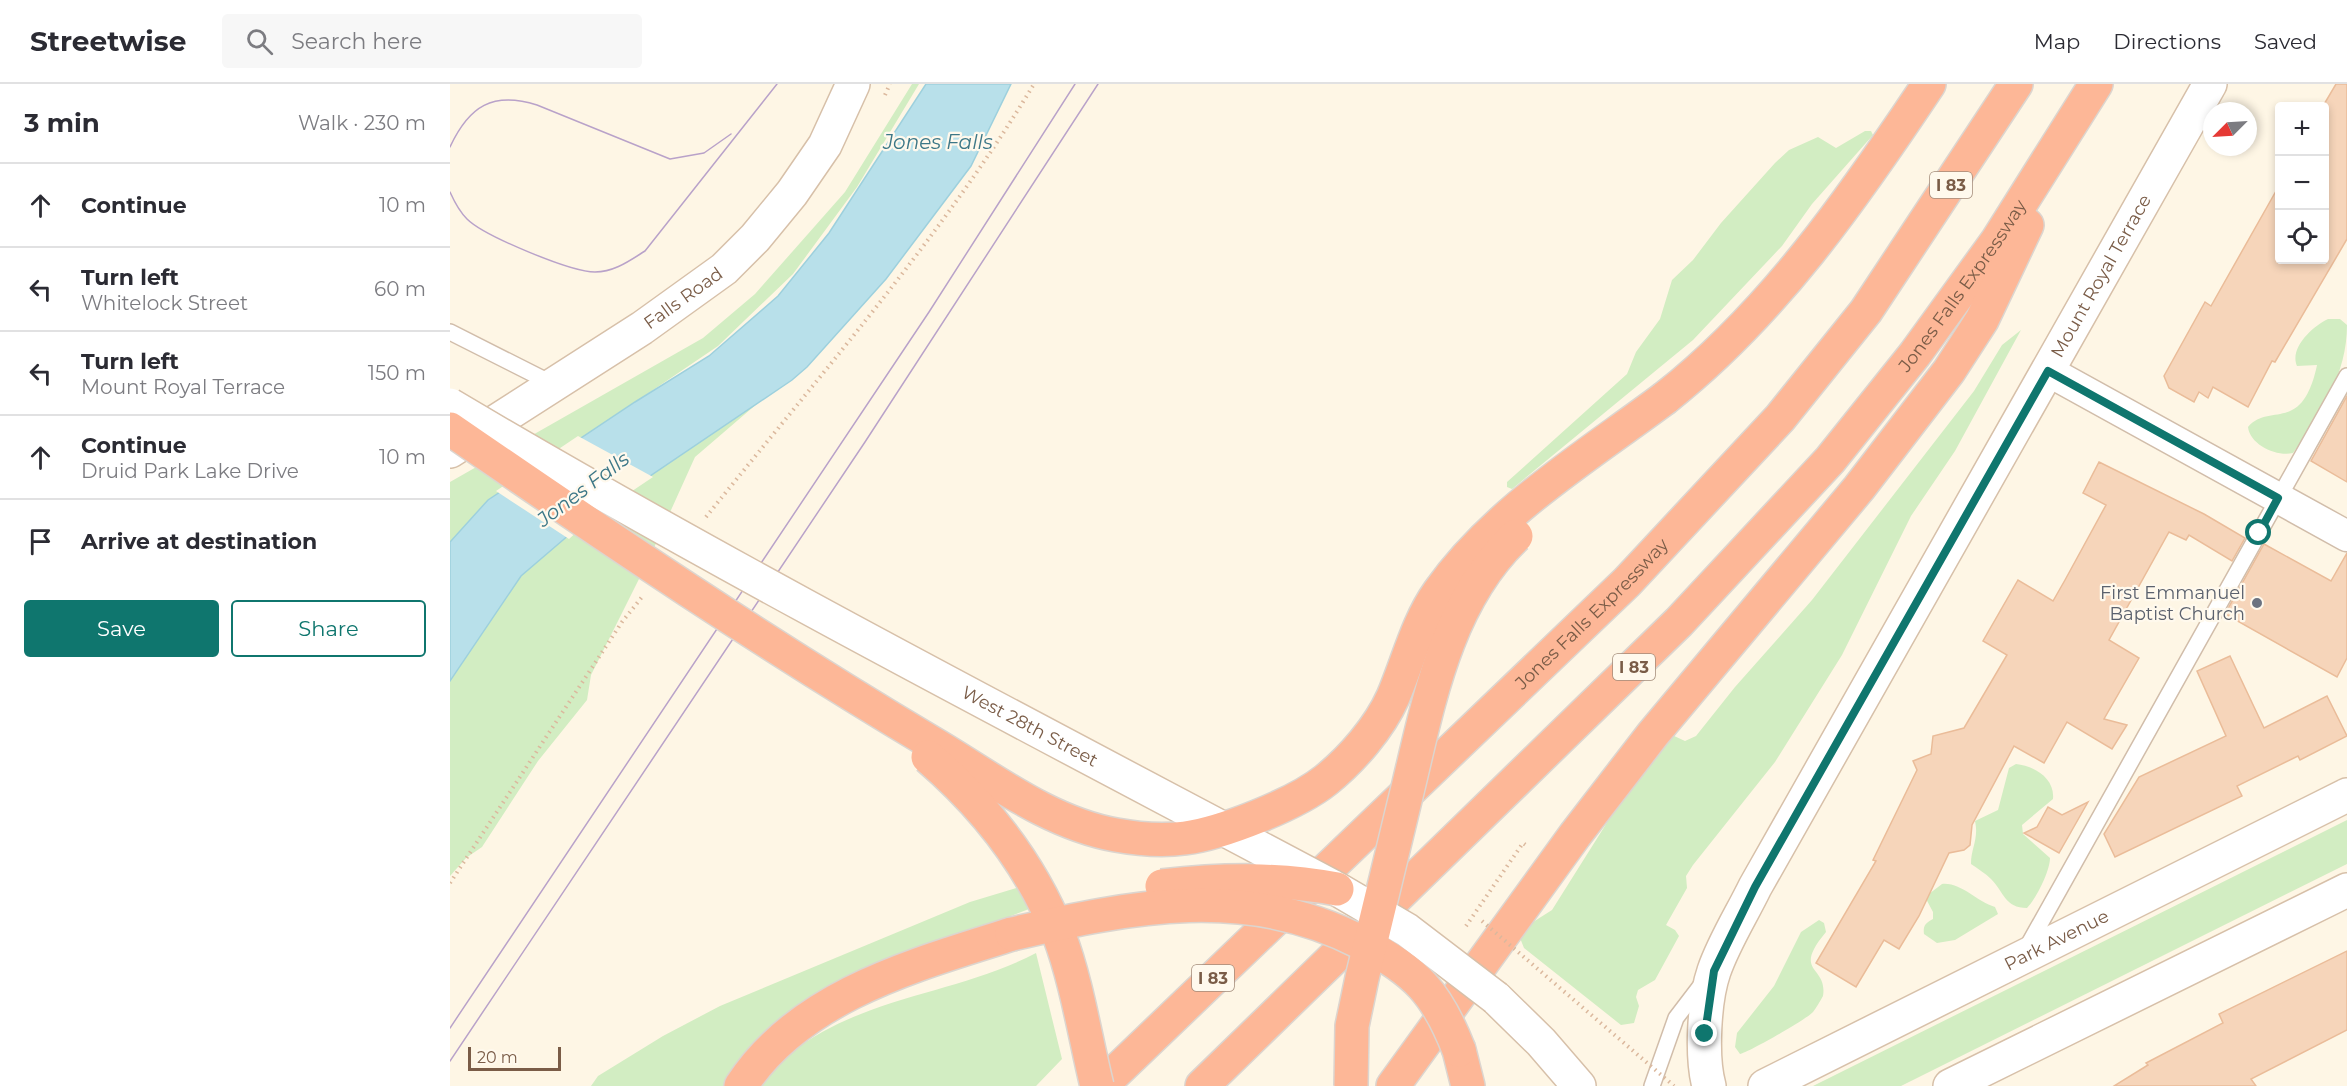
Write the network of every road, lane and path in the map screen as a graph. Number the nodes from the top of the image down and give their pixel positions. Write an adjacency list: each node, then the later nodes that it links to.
1 (854, 84): 11 (street, Falls Road)
2 (1034, 84): 7 (path)
3 (1929, 84): 12 (highway)
4 (2016, 84): 27 (highway, Jones Falls Expressway / I 83)
5 (2210, 84): 9 (street, Mount Royal Terrace)
6 (2092, 91): 28 (highway, Jones Falls Expressway / I 83); 30 (highway)
7 (946, 217)
8 (450, 332): 11 (lane)
9 (2048, 371): 16 (street); 25 (street, Mount Royal Terrace)
10 (2347, 376): 16 (lane)
11 (555, 385): 15 (street, Falls Road)
12 (1665, 398): 18 (highway, bridge); 29 (highway, bridge)
13 (450, 405): 20 (street, West 28th Street, bridge)
14 (450, 429): 18 (highway, bridge)
15 (450, 451)
16 (2278, 498): 17 (street); 24 (lane)
17 (2347, 536)
18 (832, 683): 27 (highway, bridge)
19 (2347, 795): 24 (street, Park Avenue)
20 (1337, 889): 23 (highway, bridge); 32 (street, West 28th Street, bridge)
21 (2347, 890): 37 (street)
22 (1482, 921): 34 (path, bridge)
23 (1012, 934): 26 (highway); 31 (highway, bridge)
24 (2020, 959): 36 (street, Park Avenue)
25 (1714, 971): 33 (lane); 35 (street, Mount Royal Terrace)
26 (741, 1086)
27 (1099, 1086)
28 (1202, 1086)
29 (1350, 1086)
30 (1393, 1086)
31 (1468, 1086)
32 (1580, 1086)
33 (1652, 1086)
34 (1674, 1086)
35 (1709, 1086)
36 (1766, 1086)
37 (1950, 1086)

